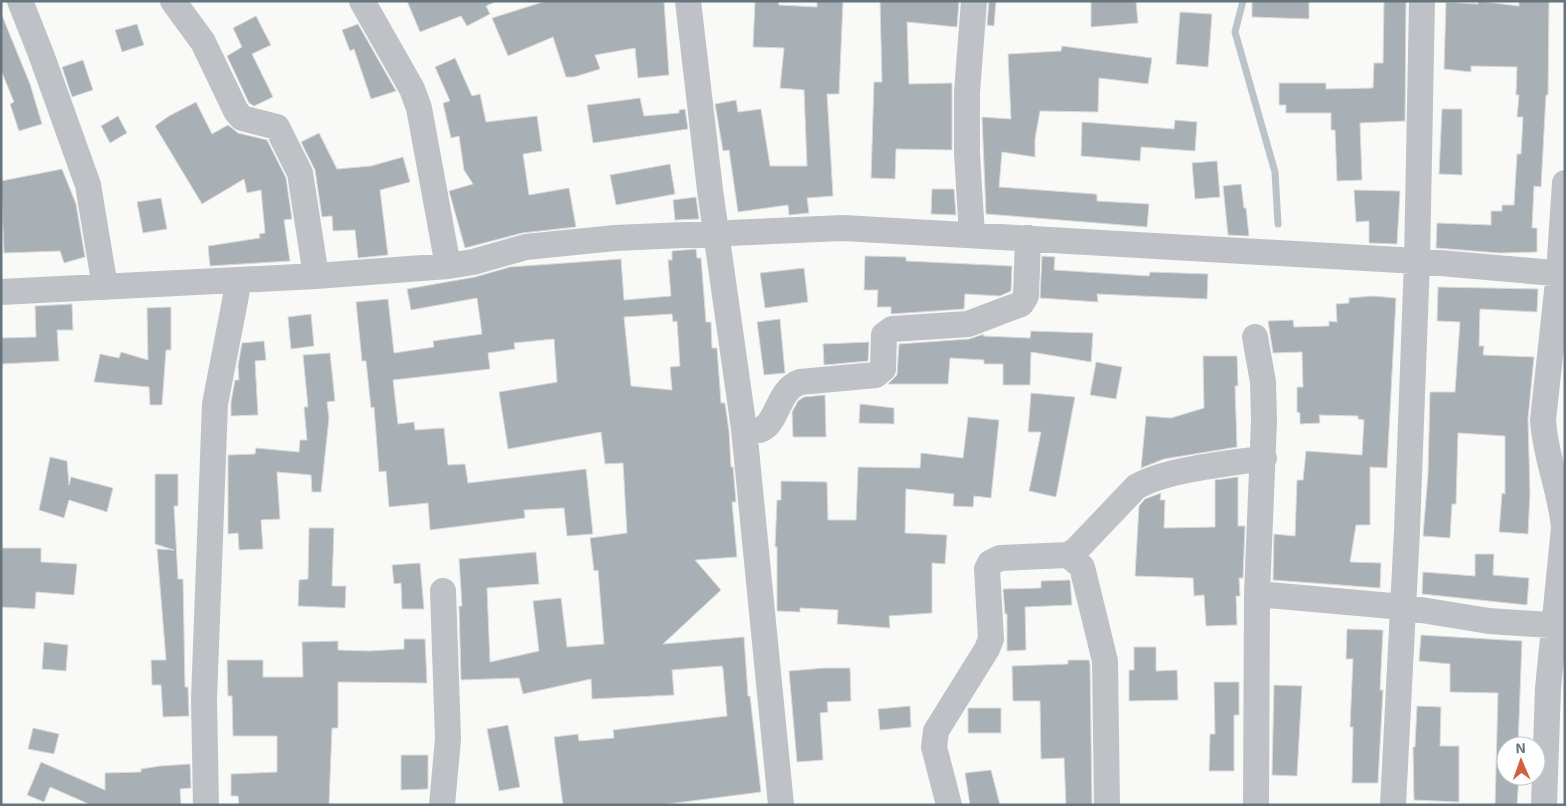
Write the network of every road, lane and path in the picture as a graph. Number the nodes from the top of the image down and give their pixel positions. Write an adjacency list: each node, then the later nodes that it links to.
1 (20, 1): 16 (street)
2 (173, 1): 14 (street)
3 (362, 1): 12 (street)
4 (688, 1): 8 (street)
5 (974, 1): 9 (street)
6 (1422, 1): 11 (street)
7 (1565, 183): 13 (street)
8 (717, 232): 9 (street); 12 (street); 19 (street)
9 (972, 235): 10 (street)
10 (1028, 238): 11 (street); 19 (street)
11 (1418, 261): 13 (street); 24 (street)
12 (448, 266): 14 (street)
13 (1562, 273): 25 (street)
14 (316, 276): 15 (street)
15 (239, 280): 16 (street); 26 (street)
16 (104, 287): 17 (street)
17 (1, 292)
18 (1255, 337): 20 (street)
19 (744, 429): 28 (street)
20 (1264, 458): 21 (street); 23 (street)
21 (1068, 555): 29 (street); 30 (street)
22 (443, 591): 27 (street)
23 (1257, 594): 24 (street); 31 (street)
24 (1403, 607): 25 (street); 32 (street)
25 (1559, 626): 33 (street)
26 (206, 805)
27 (442, 805)
28 (780, 805)
29 (949, 805)
30 (1107, 805)
31 (1256, 805)
32 (1393, 805)
33 (1544, 805)

